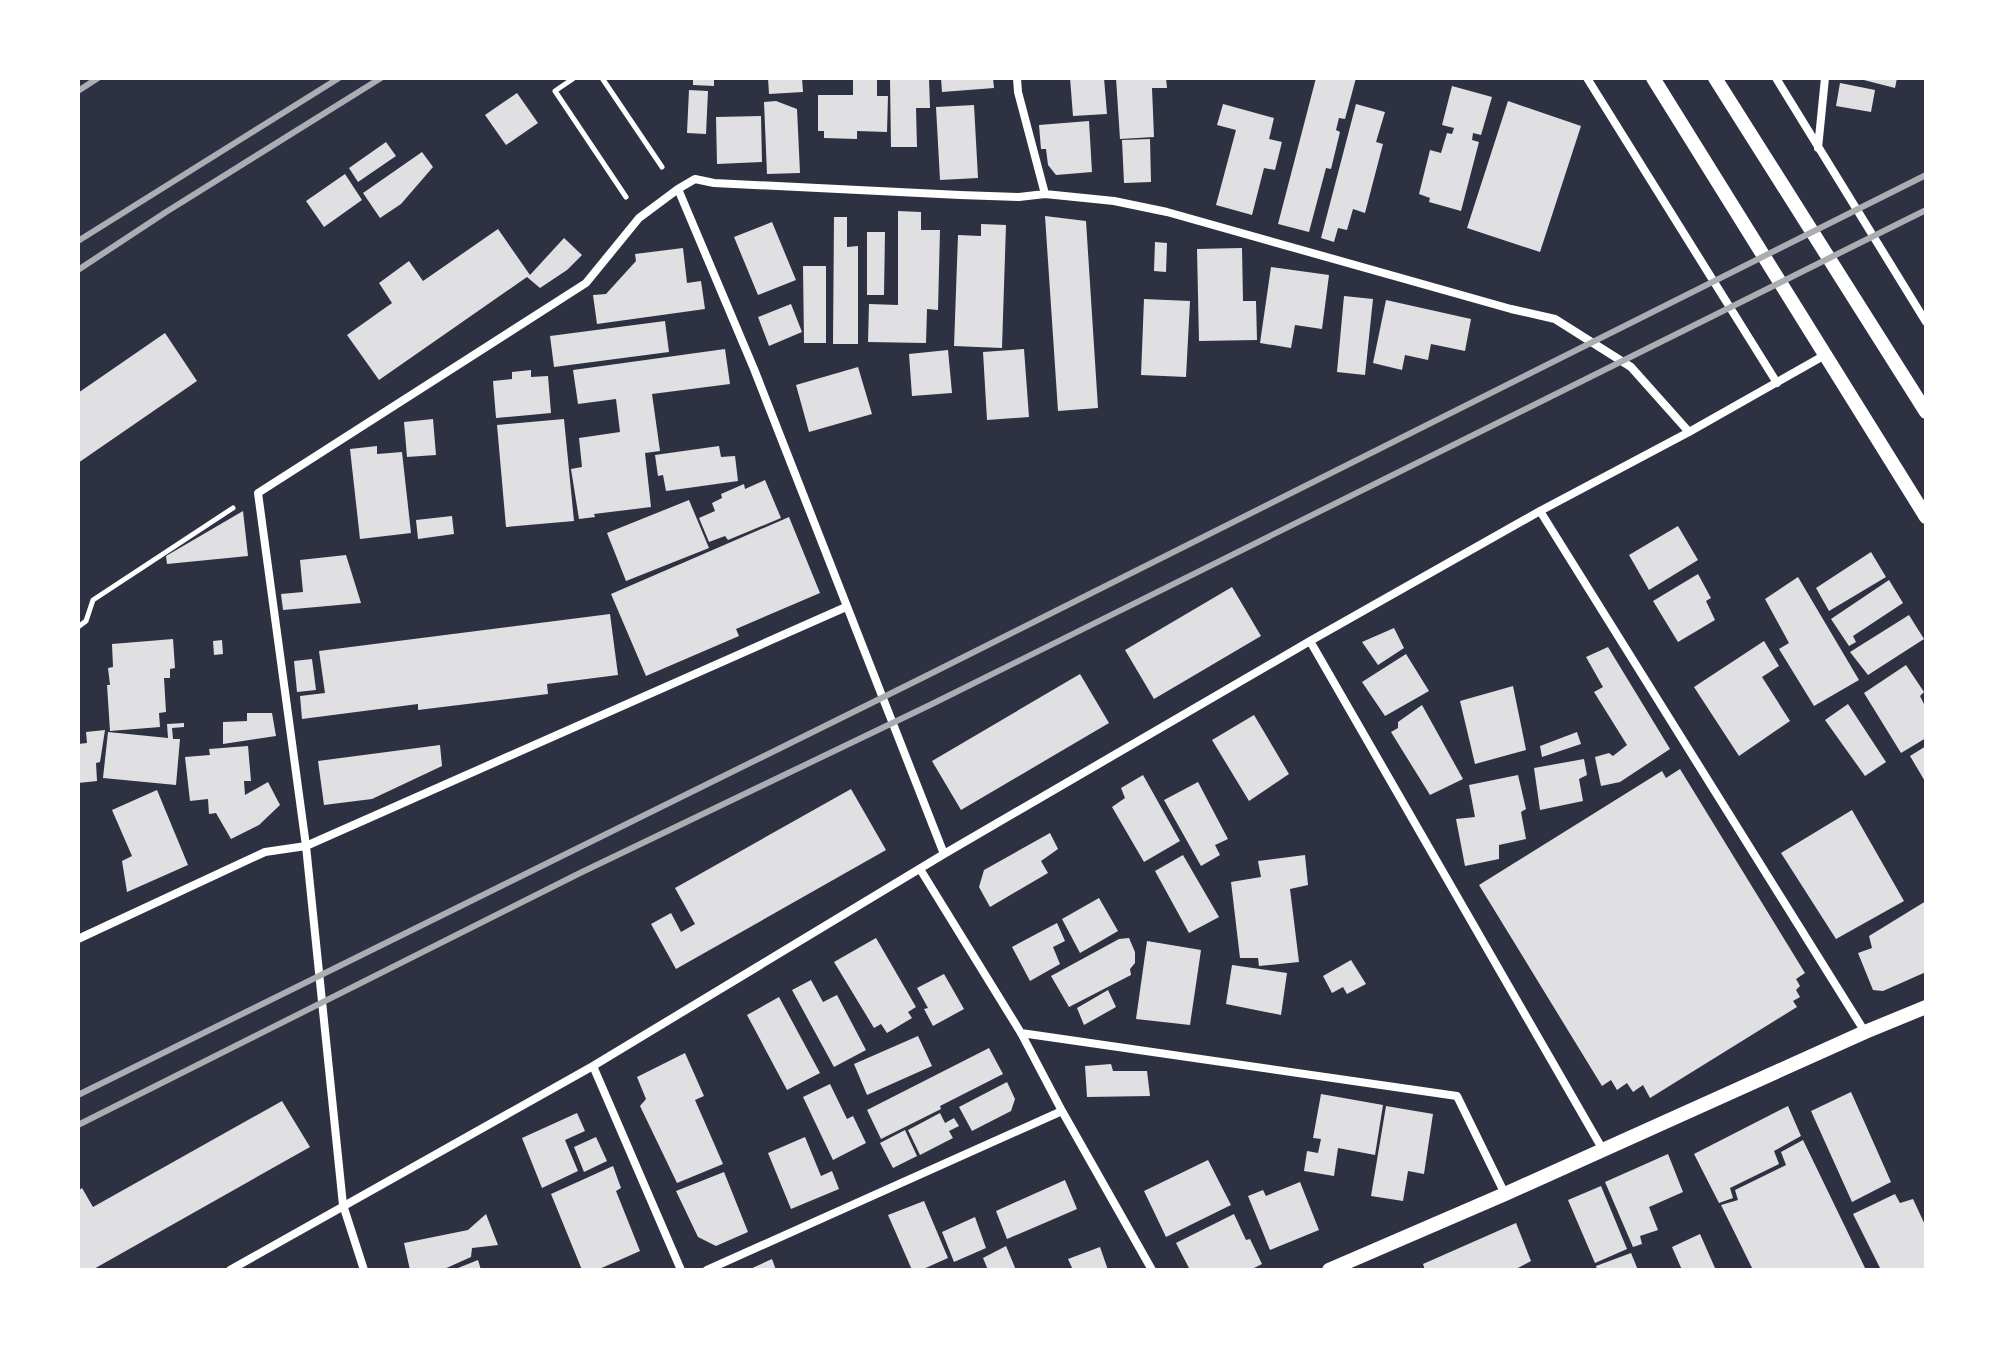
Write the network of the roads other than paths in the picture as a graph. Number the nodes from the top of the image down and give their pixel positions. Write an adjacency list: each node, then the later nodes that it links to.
1 (1017, 78): 9 (street)
2 (1587, 78): 12 (street)
3 (1653, 78): 11 (street)
4 (1715, 78): 13 (street)
5 (1776, 78): 7 (street)
6 (1825, 78): 7 (street)
7 (1818, 148): 10 (street)
8 (678, 189): 9 (street); 17 (street); 19 (street)
9 (1045, 194): 14 (street)
10 (1926, 322)
11 (1825, 355): 12 (street); 16 (street)
12 (1777, 383): 14 (street)
13 (1926, 412)
14 (1689, 432): 15 (street)
15 (1540, 511): 18 (street); 24 (street)
16 (1926, 517)
17 (846, 607): 19 (street); 20 (street)
18 (1310, 641): 20 (street); 28 (street)
19 (306, 846): 22 (street); 30 (street)
20 (944, 854): 21 (street)
21 (920, 869): 25 (street); 26 (street)
22 (78, 939)
23 (1926, 1007): 24 (street)
24 (1865, 1032): 28 (street)
25 (1021, 1033): 27 (street); 29 (street)
26 (593, 1066): 30 (street); 33 (street)
27 (1062, 1111): 34 (street); 35 (street)
28 (1603, 1150): 29 (street)
29 (1505, 1194): 36 (street)
30 (343, 1205): 31 (street); 32 (street)
31 (230, 1270)
32 (364, 1270)
33 (681, 1270)
34 (707, 1270)
35 (1152, 1270)
36 (1329, 1270)

